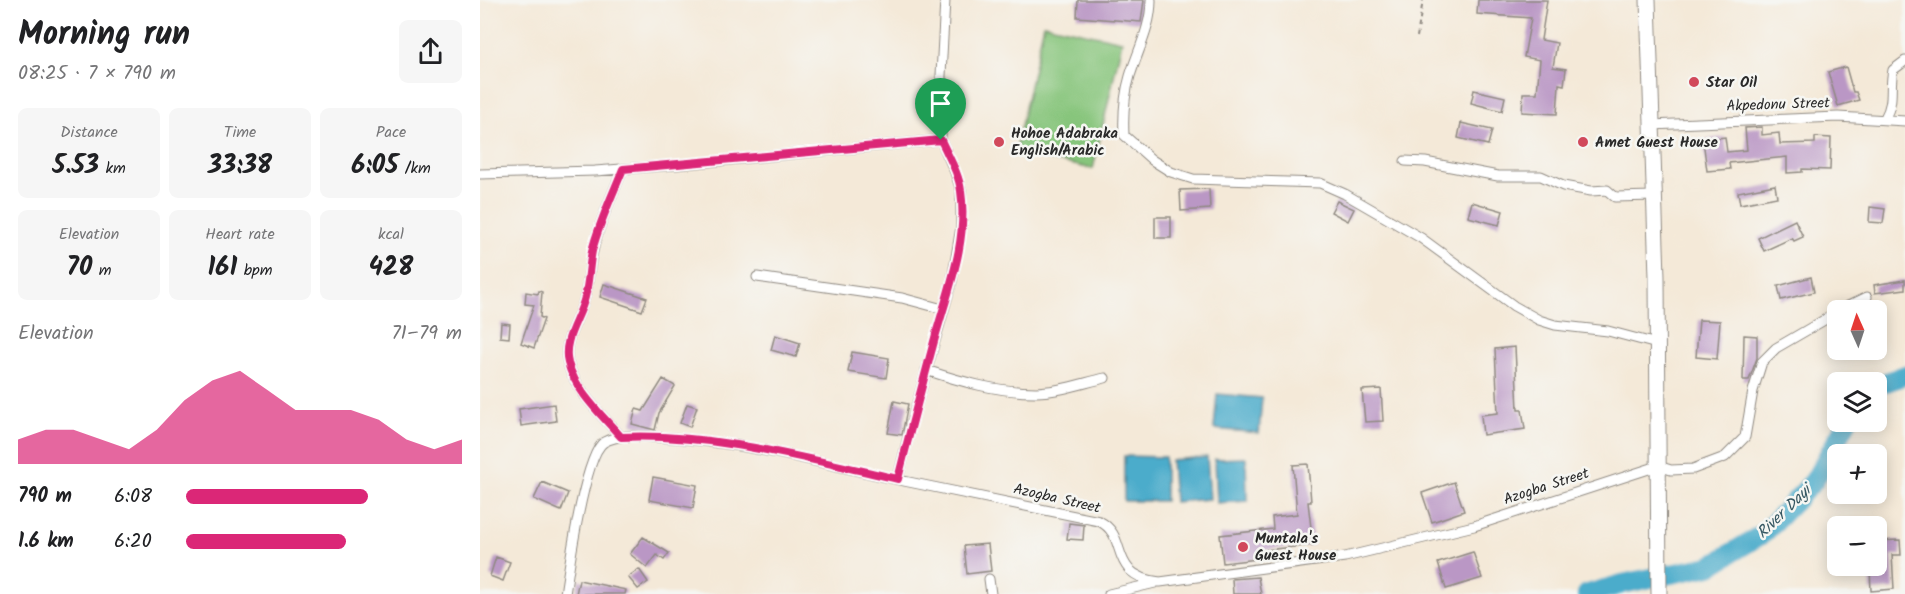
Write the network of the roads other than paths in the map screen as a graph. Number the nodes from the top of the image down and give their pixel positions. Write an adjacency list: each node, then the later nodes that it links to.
1 (945, 0): 8 (street)
2 (1151, 0): 18 (street)
3 (1648, 0): 7 (highway)
4 (1905, 61): 5 (street)
5 (1885, 118): 6 (street, Akpedonu Street); 7 (street, Akpedonu Street)
6 (1905, 121)
7 (1651, 125): 12 (highway)
8 (941, 140): 10 (street); 16 (street)
9 (1406, 161): 12 (street)
10 (623, 169): 11 (street); 21 (street)
11 (480, 174)
12 (1654, 196): 18 (highway)
13 (757, 277): 16 (street)
14 (1867, 297): 15 (street)
15 (1861, 300)
16 (943, 309): 19 (street)
17 (1827, 318): 22 (street)
18 (1657, 344): 22 (highway)
19 (926, 370): 20 (street); 23 (street)
20 (1105, 378)
21 (621, 437): 23 (street, Azogba Street); 26 (street)
22 (1658, 466): 25 (street, Azogba Street); 29 (highway)
23 (898, 479): 25 (street, Azogba Street)
24 (989, 579): 27 (street)
25 (1160, 582): 28 (street)
26 (566, 594)
27 (991, 594)
28 (1109, 594)
29 (1659, 594)

